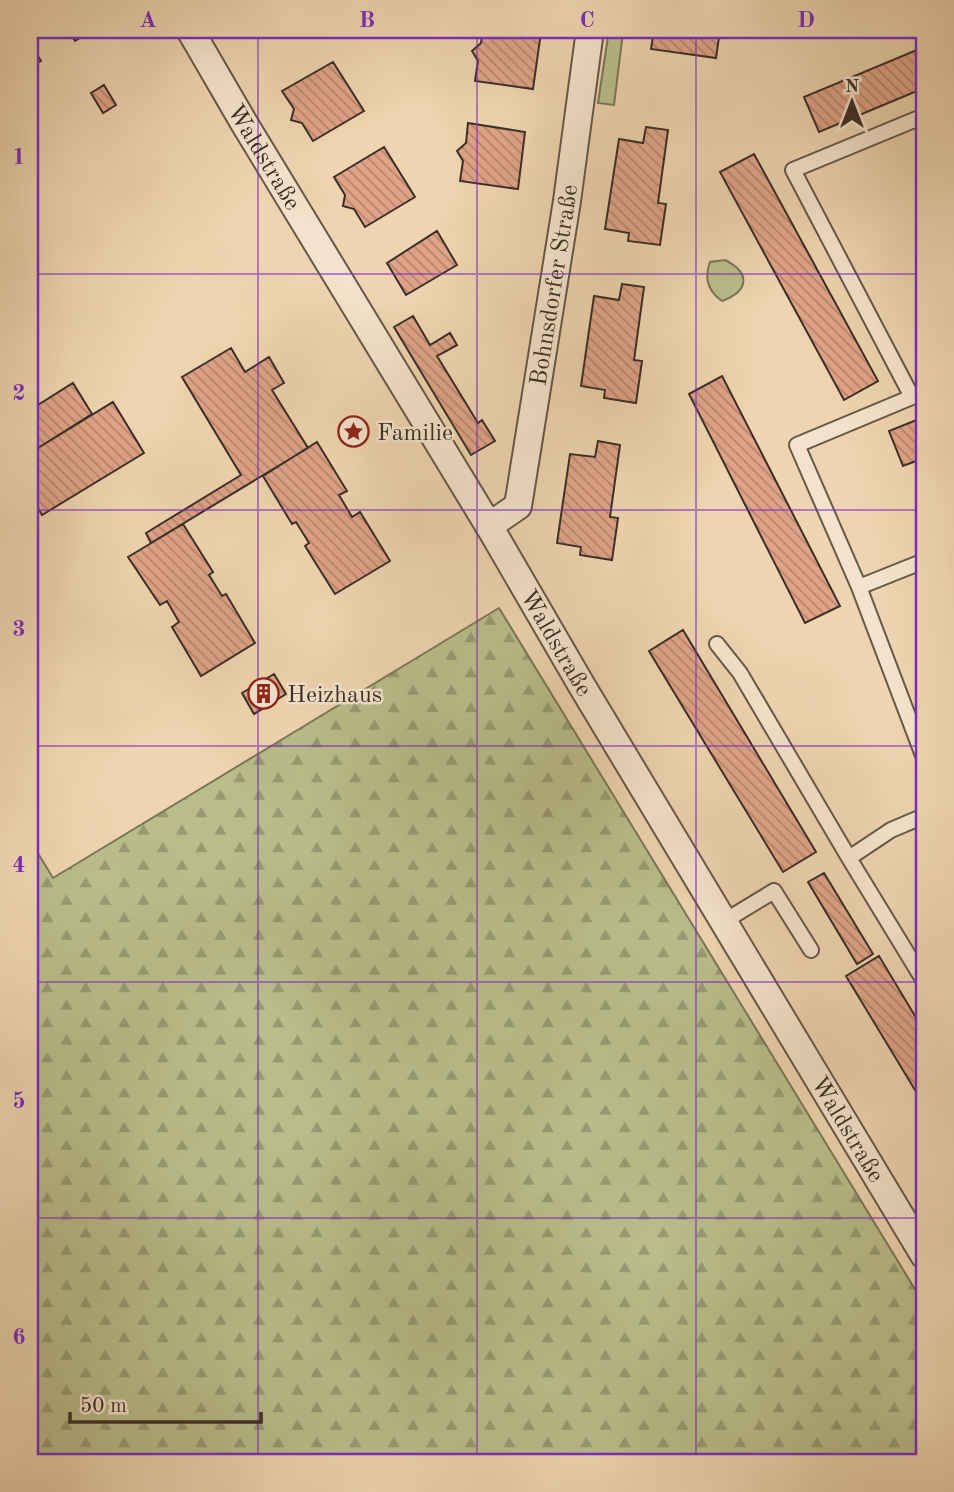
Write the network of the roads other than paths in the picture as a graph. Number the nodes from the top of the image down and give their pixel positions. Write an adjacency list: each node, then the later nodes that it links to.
1 (190, 30): 5 (street, Waldstraße)
2 (590, 30): 5 (street, Bohnsdorfer Straße)
3 (924, 116): 4 (lane)
4 (918, 395): 7 (lane)
5 (489, 526): 12 (street, Waldstraße)
6 (924, 561): 7 (lane)
7 (859, 587): 9 (lane)
8 (717, 644): 11 (lane)
9 (924, 758)
10 (924, 816): 11 (lane)
11 (849, 858): 14 (lane)
12 (723, 922): 13 (lane); 15 (street, Waldstraße)
13 (811, 950)
14 (924, 981)
15 (924, 1255)

